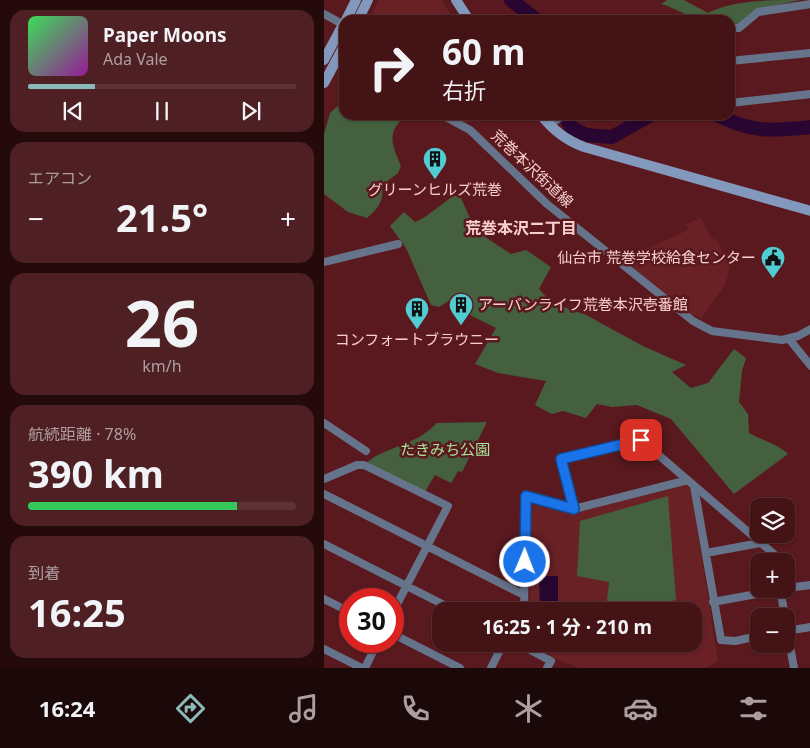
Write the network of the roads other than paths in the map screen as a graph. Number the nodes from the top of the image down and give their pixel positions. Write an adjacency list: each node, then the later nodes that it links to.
1 (356, 0): 6 (street)
2 (368, 0): 7 (street)
3 (456, 0): 8 (street)
4 (810, 4): 10 (street)
5 (324, 14): 9 (street)
6 (347, 15)
7 (360, 15)
8 (466, 15)
9 (339, 22)
10 (735, 28)
11 (339, 29): 14 (street)
12 (810, 52): 15 (street)
13 (339, 55): 16 (street)
14 (324, 60)
15 (735, 60)
16 (324, 83)
17 (810, 94): 18 (street)
18 (735, 102)
19 (451, 120): 27 (street, 荒巻本沢街道線)
20 (545, 120): 22 (street)
21 (557, 120): 22 (street)
22 (549, 125): 23 (street)
23 (810, 210)
24 (398, 244): 25 (street)
25 (324, 262)
26 (810, 329): 27 (street)
27 (790, 339): 28 (street)
28 (810, 366)
29 (324, 423): 30 (street)
30 (366, 451)
31 (324, 479): 38 (street)
32 (691, 482): 34 (street); 34 (street); 35 (street); 39 (street)
33 (324, 494): 38 (street)
34 (574, 509): 46 (street)
35 (750, 534)
36 (760, 543): 39 (street); 40 (street)
37 (324, 544): 42 (street)
38 (426, 547): 42 (street); 46 (street)
39 (706, 553): 50 (street)
40 (772, 553)
41 (810, 585): 43 (street)
42 (406, 586): 44 (street); 48 (street)
43 (795, 587)
44 (404, 590)
45 (750, 595): 50 (street)
46 (524, 596): 49 (street)
47 (324, 599): 51 (street)
48 (438, 602)
49 (524, 602)
50 (713, 602): 54 (street)
51 (339, 606)
52 (810, 627): 53 (street)
53 (795, 628)
54 (750, 638)
55 (404, 640): 62 (street)
56 (324, 649): 61 (street)
57 (499, 652): 63 (street)
58 (536, 652): 64 (street)
59 (371, 653): 61 (street)
60 (791, 653): 65 (street)
61 (363, 668)
62 (460, 668)
63 (491, 668)
64 (547, 668)
65 (794, 668)

